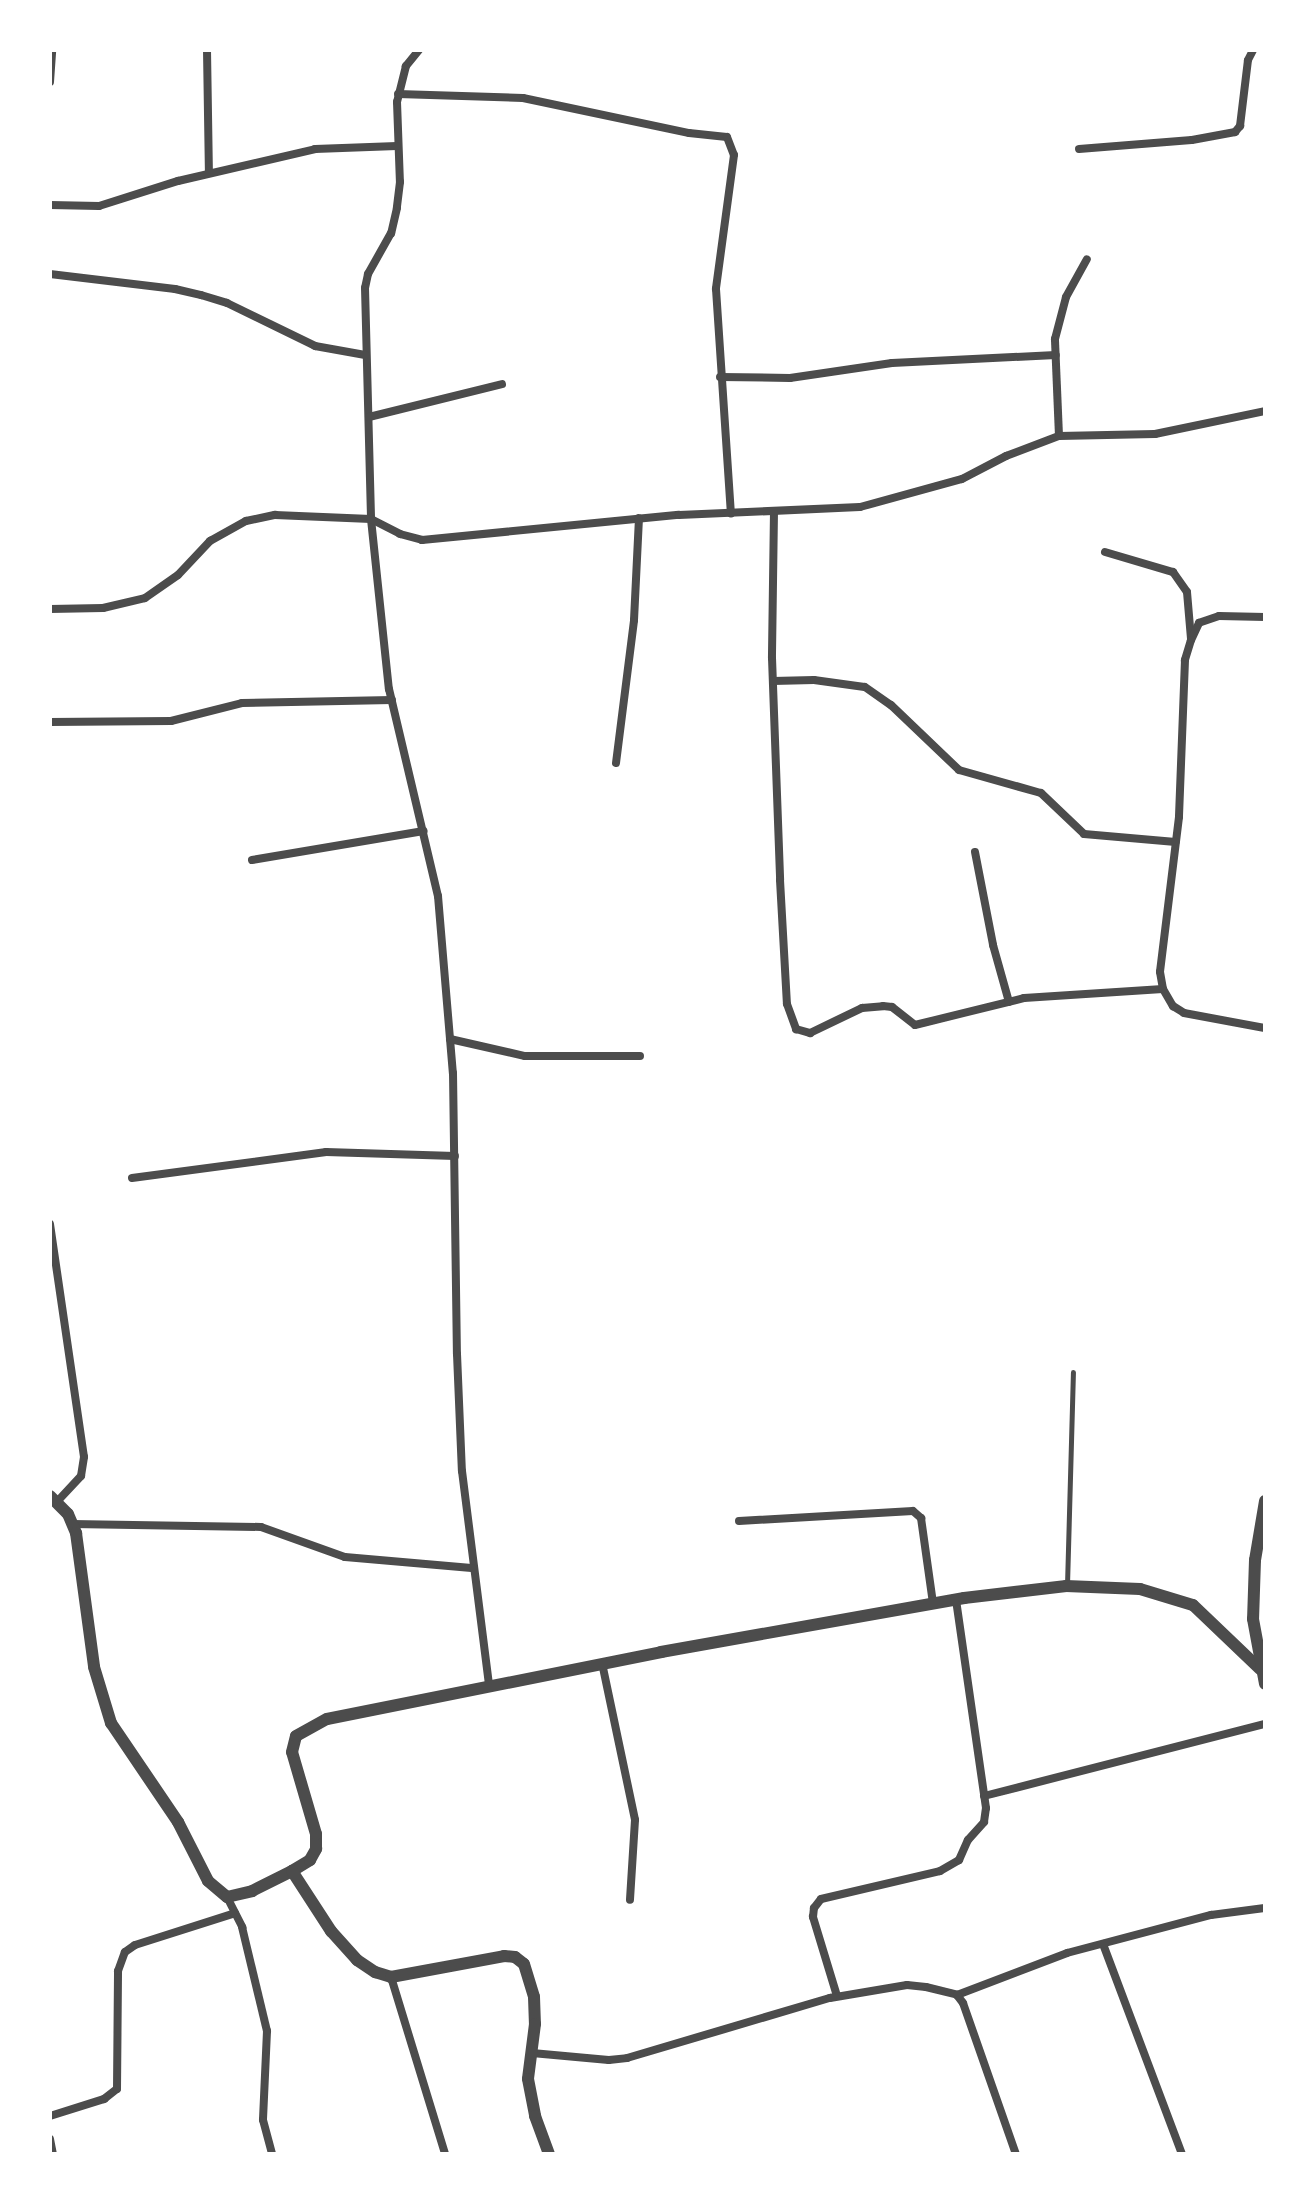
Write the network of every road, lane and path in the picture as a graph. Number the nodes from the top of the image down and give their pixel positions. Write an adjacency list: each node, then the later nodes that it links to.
1 (52, 50): 5 (street)
2 (207, 50): 9 (street)
3 (419, 50): 6 (street)
4 (1253, 50): 8 (street)
5 (50, 82)
6 (398, 94): 7 (street); 15 (street)
7 (397, 146): 9 (street); 13 (street)
8 (1079, 149)
9 (209, 173): 10 (street)
10 (50, 205)
11 (1087, 259): 14 (street)
12 (50, 274): 13 (street)
13 (365, 355): 18 (street)
14 (1056, 355): 15 (street); 19 (street)
15 (720, 377): 21 (street)
16 (502, 384): 18 (street)
17 (1265, 411): 19 (street)
18 (369, 417): 23 (street)
19 (1059, 436): 20 (street)
20 (774, 511): 21 (street); 28 (street)
21 (731, 513): 22 (street)
22 (639, 518): 23 (street); 31 (street)
23 (371, 519): 25 (street); 29 (street)
24 (1105, 552): 27 (street)
25 (50, 609)
26 (1265, 617): 27 (street)
27 (1191, 640): 33 (street)
28 (773, 681): 33 (street); 37 (street)
29 (392, 700): 30 (street); 32 (street)
30 (50, 722)
31 (616, 763)
32 (424, 831): 35 (street); 39 (street)
33 (1176, 842): 36 (street)
34 (975, 852): 37 (street)
35 (252, 860)
36 (1163, 989): 37 (street); 38 (street)
37 (1009, 1002)
38 (1265, 1028)
39 (450, 1039): 40 (street); 41 (street)
40 (640, 1056)
41 (455, 1156): 42 (street); 49 (street)
42 (132, 1178)
43 (50, 1224): 45 (street)
44 (1073, 1372): 50 (lane)
45 (54, 1499): 48 (street)
46 (1265, 1501): 53 (street)
47 (739, 1521): 52 (street)
48 (72, 1524): 49 (street); 61 (street)
49 (472, 1568): 57 (street)
50 (1066, 1586): 51 (street); 55 (street)
51 (956, 1599): 52 (street); 59 (street)
52 (933, 1603): 54 (street)
53 (1260, 1641): 55 (street)
54 (602, 1663): 57 (street); 62 (street)
55 (1260, 1669): 56 (street)
56 (1265, 1684)
57 (489, 1685): 60 (street)
58 (1265, 1724): 59 (street)
59 (984, 1796): 68 (street)
60 (292, 1871): 61 (street); 66 (street)
61 (227, 1897): 64 (street)
62 (630, 1900)
63 (1265, 1908): 65 (street)
64 (235, 1913): 70 (street); 73 (street)
65 (1103, 1944): 67 (street); 77 (street)
66 (391, 1977): 69 (street); 74 (street)
67 (957, 1995): 68 (street); 76 (street)
68 (837, 1996): 69 (street)
69 (532, 2053): 75 (street)
70 (50, 2116)
71 (50, 2139): 72 (street)
72 (53, 2154)
73 (272, 2154)
74 (445, 2154)
75 (549, 2154)
76 (1016, 2154)
77 (1182, 2154)

